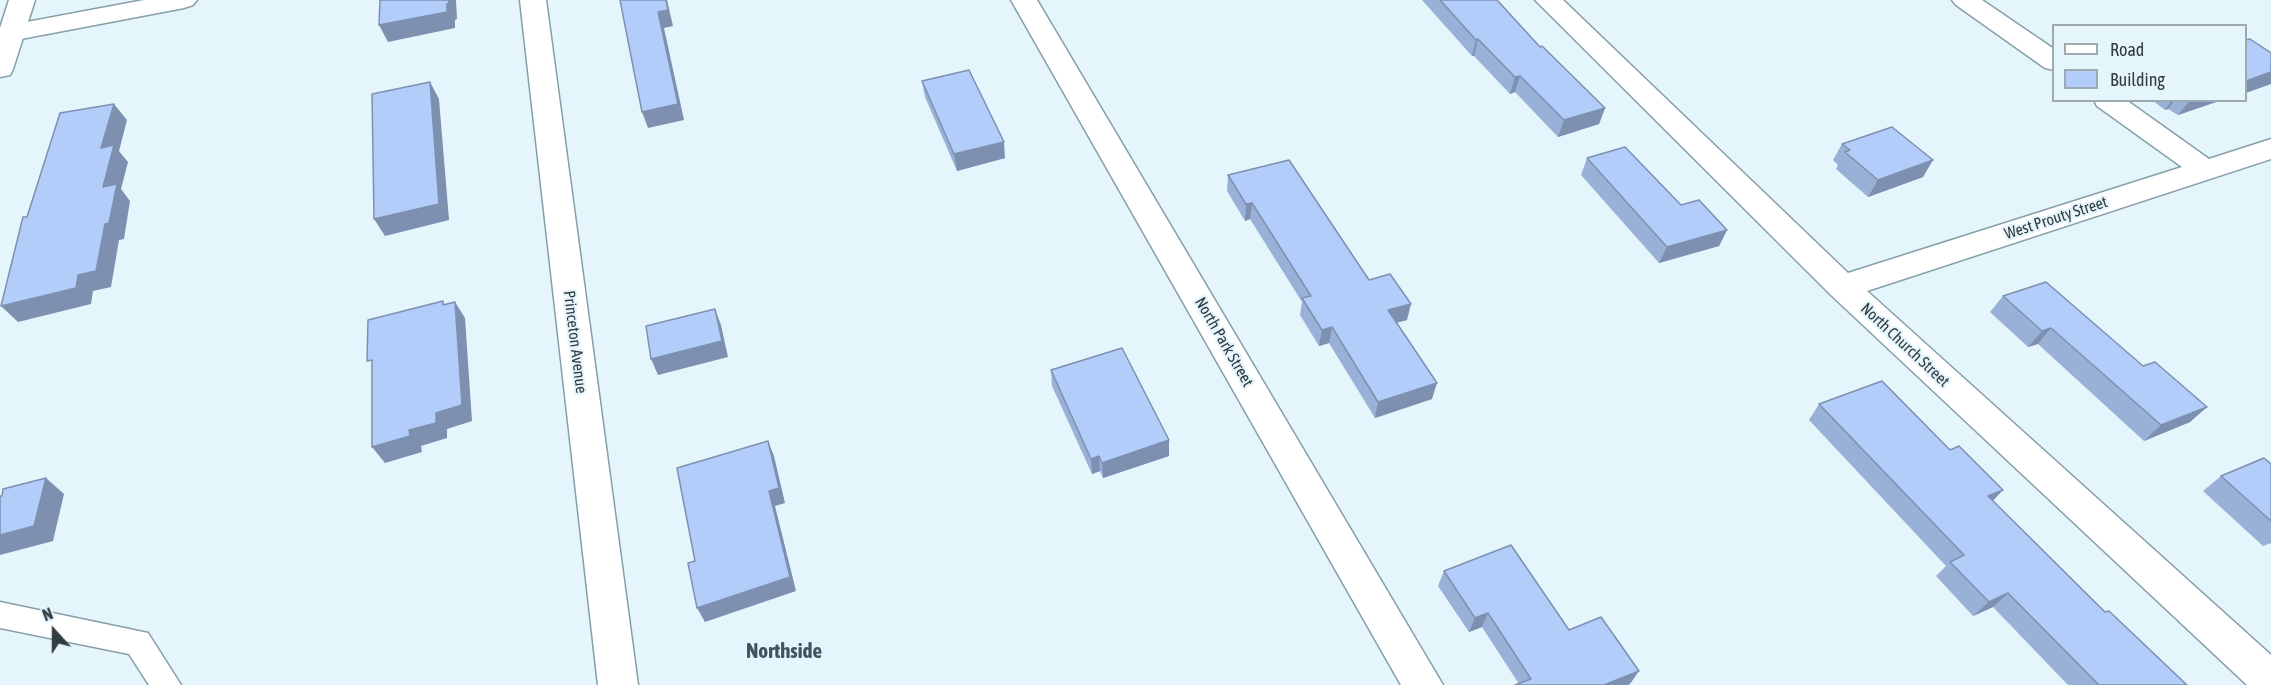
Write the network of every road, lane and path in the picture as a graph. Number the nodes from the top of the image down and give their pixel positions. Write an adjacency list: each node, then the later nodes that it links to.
1 (22, 0): 7 (street)
2 (184, 0): 7 (street)
3 (533, 0): 17 (street, Princeton Avenue)
4 (1024, 0): 18 (street, North Park Street)
5 (1548, 0): 13 (street, North Church Street)
6 (1965, 0): 8 (street)
7 (6, 34): 9 (street)
8 (2052, 61)
9 (0, 69)
10 (2110, 102): 12 (street)
11 (2271, 149): 12 (street, West Prouty Street)
12 (2205, 170): 13 (street, West Prouty Street)
13 (1842, 287): 15 (street, North Church Street)
14 (0, 615): 16 (lane)
15 (2271, 681)
16 (166, 685)
17 (618, 685)
18 (1423, 685)

